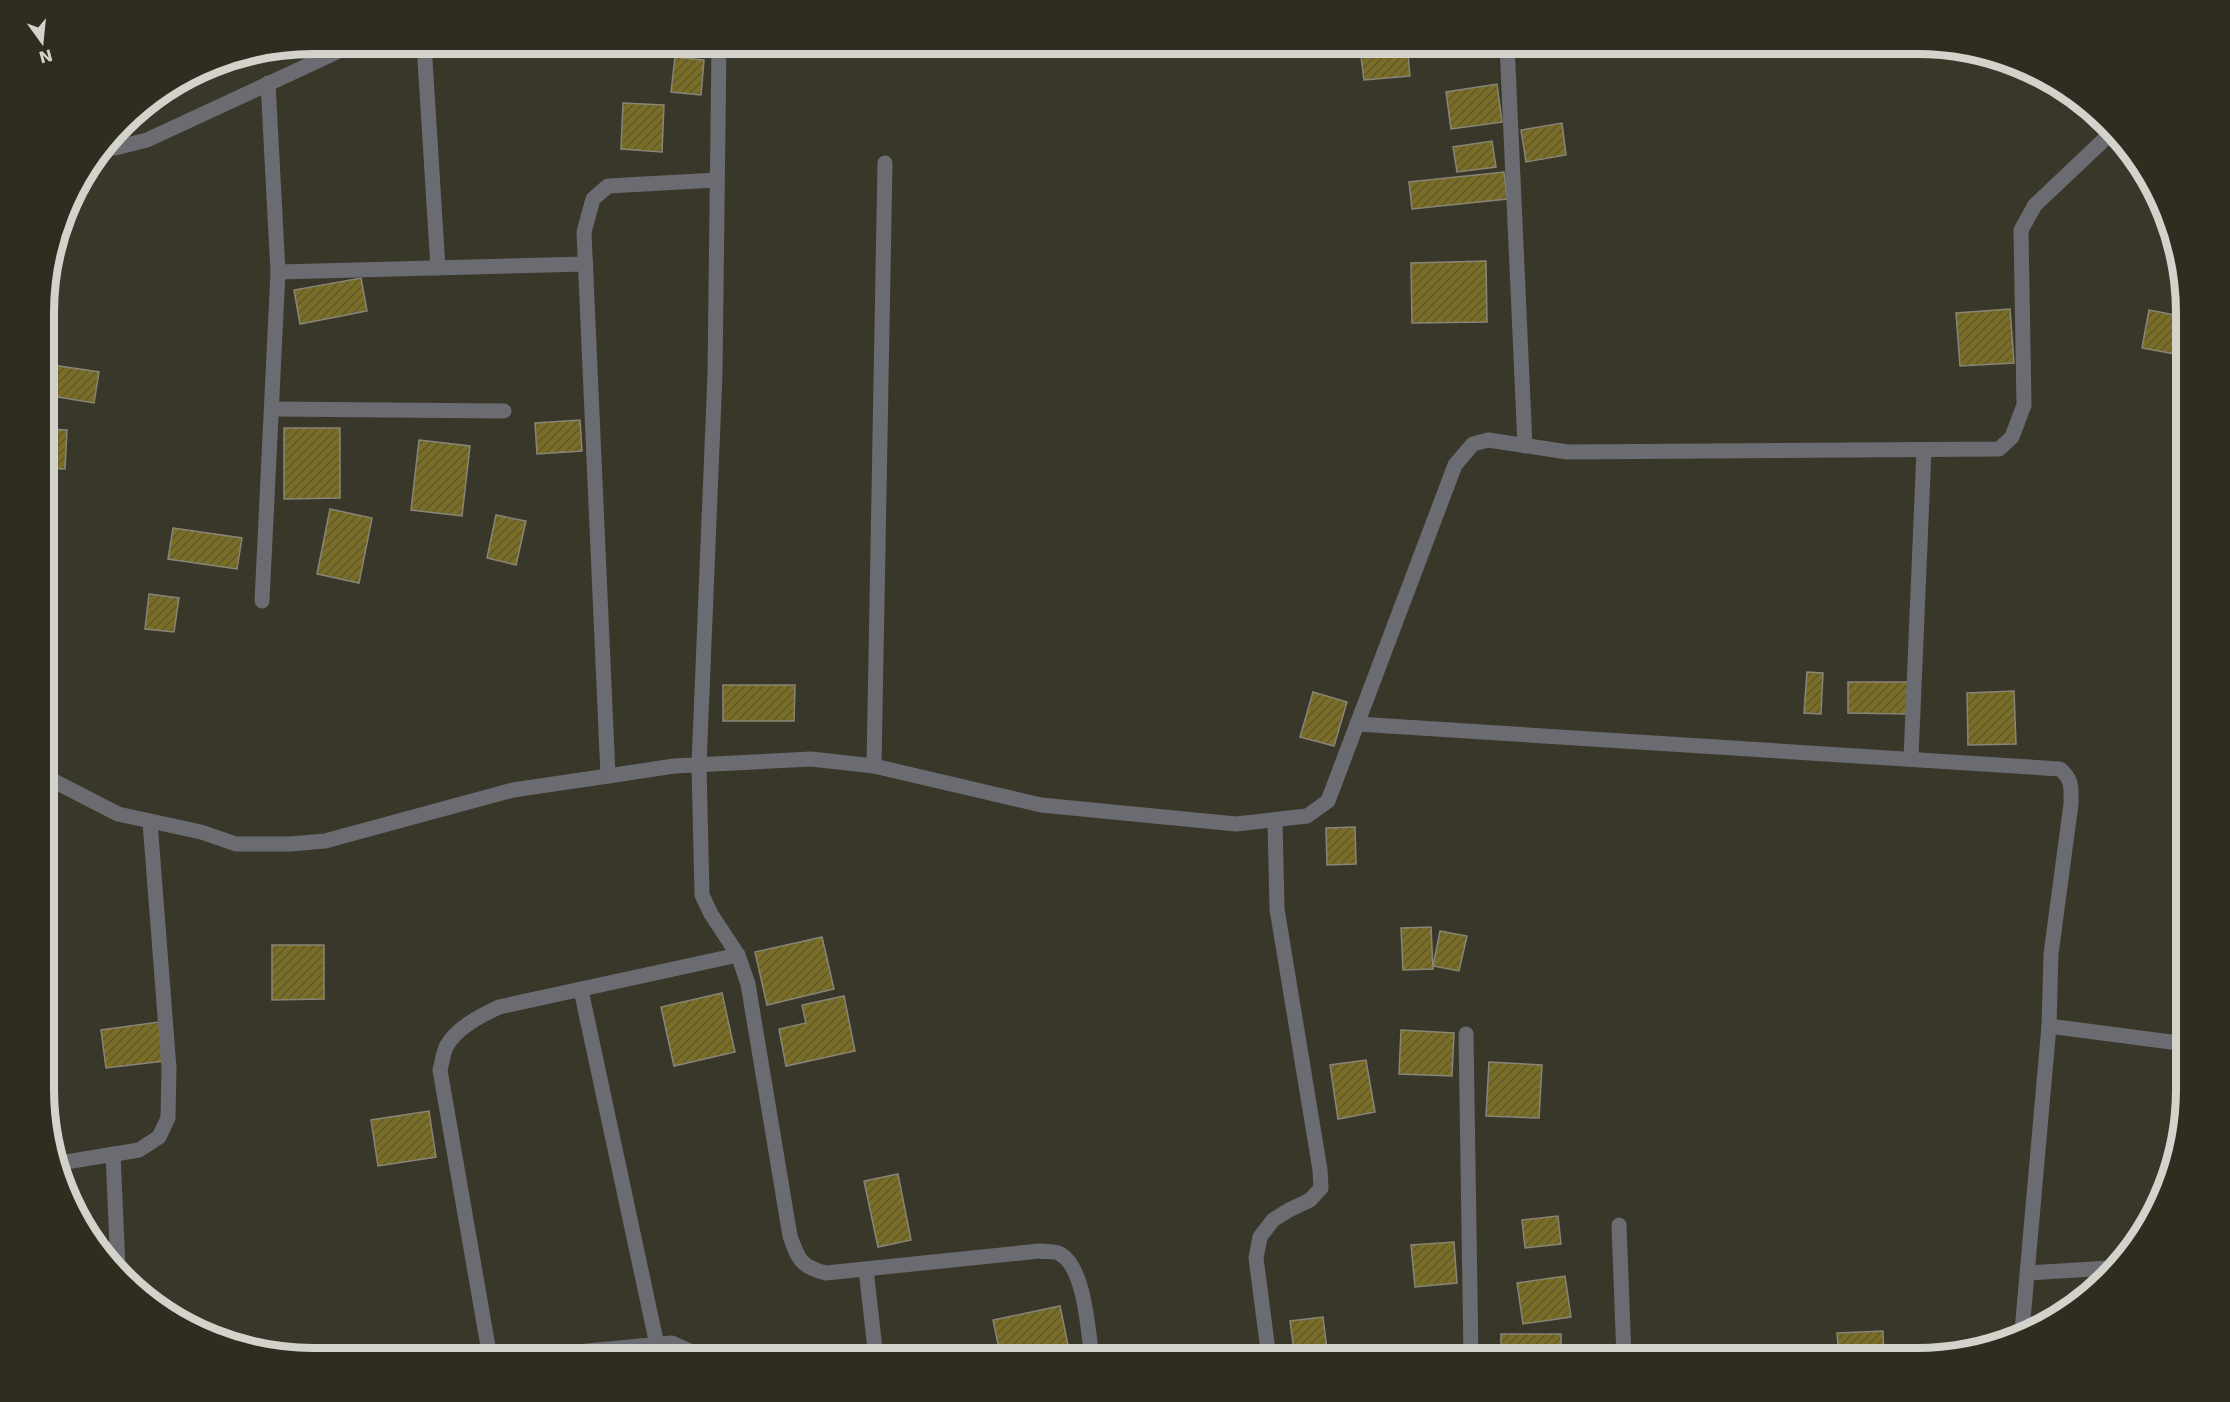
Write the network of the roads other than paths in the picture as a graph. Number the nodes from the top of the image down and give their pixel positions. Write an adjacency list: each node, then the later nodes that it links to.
1 (332, 54): 5 (street)
2 (425, 54): 11 (street)
3 (719, 54): 9 (street)
4 (1507, 54): 15 (street)
5 (268, 83): 7 (street); 12 (street)
6 (2107, 137): 16 (street)
7 (113, 148)
8 (885, 163): 21 (street)
9 (717, 180): 10 (street); 20 (street)
10 (586, 264): 11 (street); 22 (street)
11 (438, 268): 12 (street)
12 (278, 272): 13 (street)
13 (272, 410): 14 (street); 17 (street)
14 (504, 411)
15 (1525, 446): 16 (street); 18 (street)
16 (1924, 450): 19 (street)
17 (262, 601)
18 (1357, 724): 19 (street); 24 (street)
19 (1911, 759): 28 (street)
20 (699, 765): 21 (street); 22 (street); 26 (street)
21 (874, 766): 24 (street)
22 (608, 776): 25 (street)
23 (54, 781): 25 (street)
24 (1275, 820): 45 (street)
25 (150, 822): 31 (street)
26 (738, 955): 27 (street); 36 (street)
27 (581, 990): 39 (street); 40 (street)
28 (2049, 1026): 30 (street); 37 (street)
29 (1466, 1034): 46 (street)
30 (2176, 1043)
31 (113, 1154): 32 (street); 34 (street)
32 (65, 1162)
33 (1618, 1225): 47 (street)
34 (118, 1260)
35 (2104, 1268): 37 (street)
36 (866, 1269): 43 (street); 44 (street)
37 (2028, 1273): 38 (street)
38 (2023, 1325)
39 (657, 1345): 41 (street); 42 (street)
40 (488, 1348)
41 (628, 1348)
42 (683, 1348)
43 (875, 1348)
44 (1090, 1348)
45 (1268, 1348)
46 (1471, 1348)
47 (1624, 1348)

